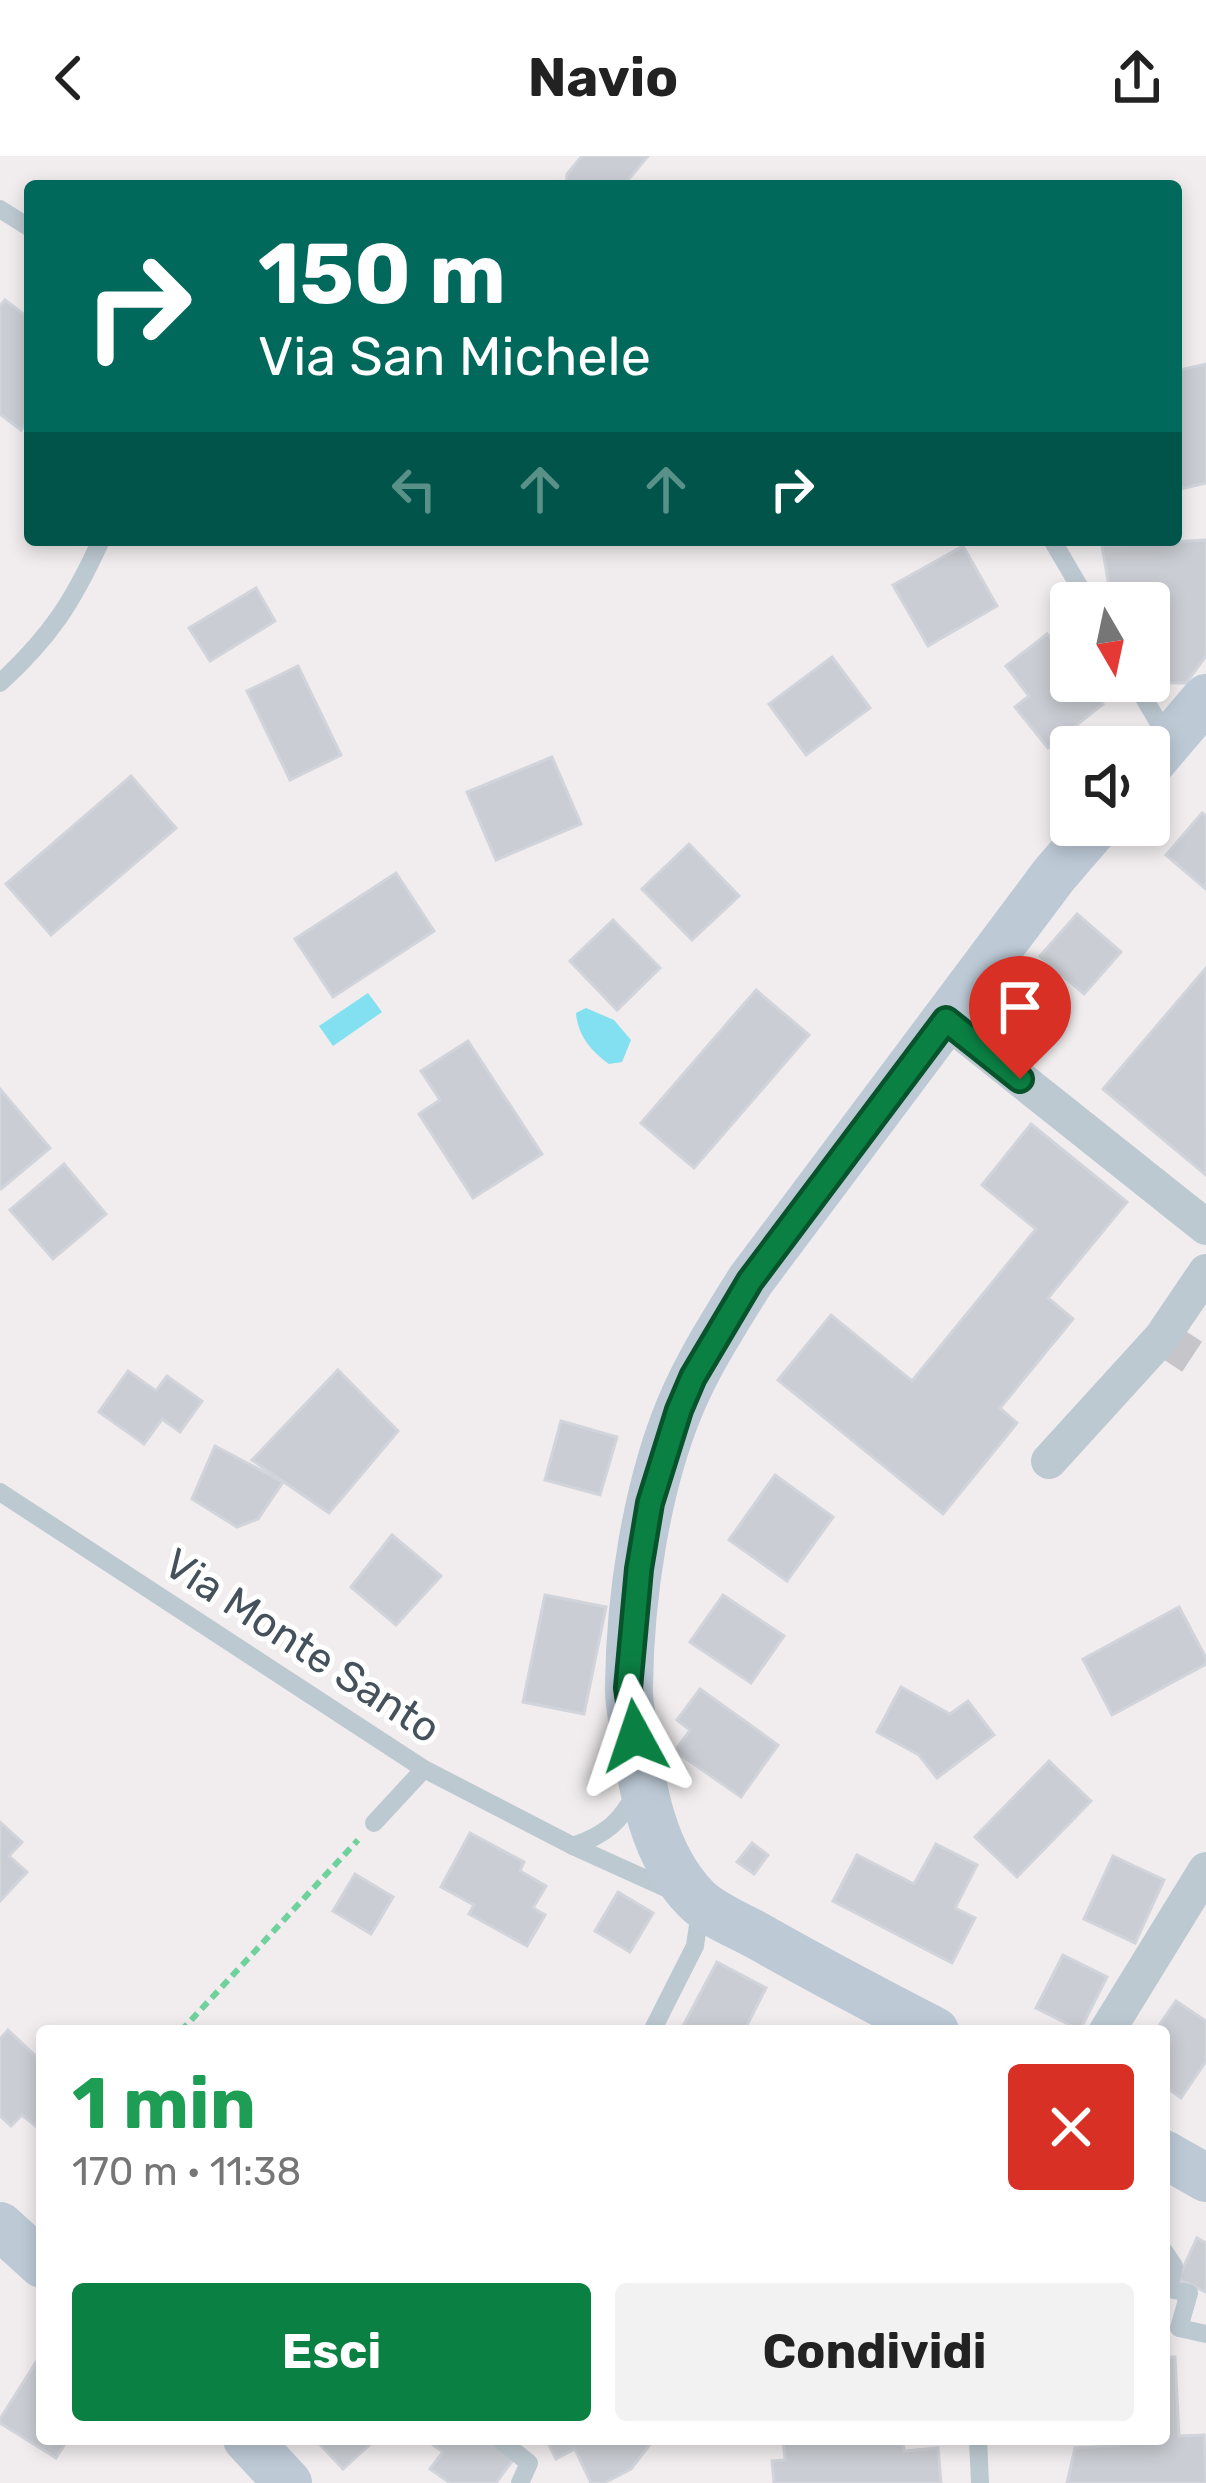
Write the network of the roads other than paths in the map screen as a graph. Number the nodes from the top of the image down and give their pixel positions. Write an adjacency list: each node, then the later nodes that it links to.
1 (97, 546): 4 (lane)
2 (1056, 546): 3 (lane)
3 (1077, 582)
4 (0, 683)
5 (1206, 698): 6 (main road)
6 (1170, 740)
7 (1079, 846): 8 (main road)
8 (946, 1020): 9 (street); 14 (main road)
9 (1206, 1227)
10 (1206, 1272): 11 (street)
11 (1049, 1461)
12 (0, 1492): 13 (lane, Via Monte Santo)
13 (424, 1769): 15 (lane); 16 (lane, Via Monte Santo)
14 (641, 1783): 16 (lane); 18 (main road)
15 (374, 1823)
16 (573, 1846): 18 (lane, Via Monte Santo)
17 (1206, 1870): 21 (street)
18 (701, 1905): 19 (lane); 20 (main road)
19 (655, 2025)
20 (923, 2025)
21 (1111, 2025)
22 (1170, 2157): 23 (main road)
23 (1206, 2178)
24 (0, 2226): 25 (main road)
25 (36, 2259)
26 (1170, 2289): 27 (lane)
27 (1206, 2334)
28 (253, 2445): 31 (main road)
29 (506, 2445): 32 (lane)
30 (978, 2445): 33 (lane)
31 (288, 2483)
32 (520, 2483)
33 (980, 2483)

